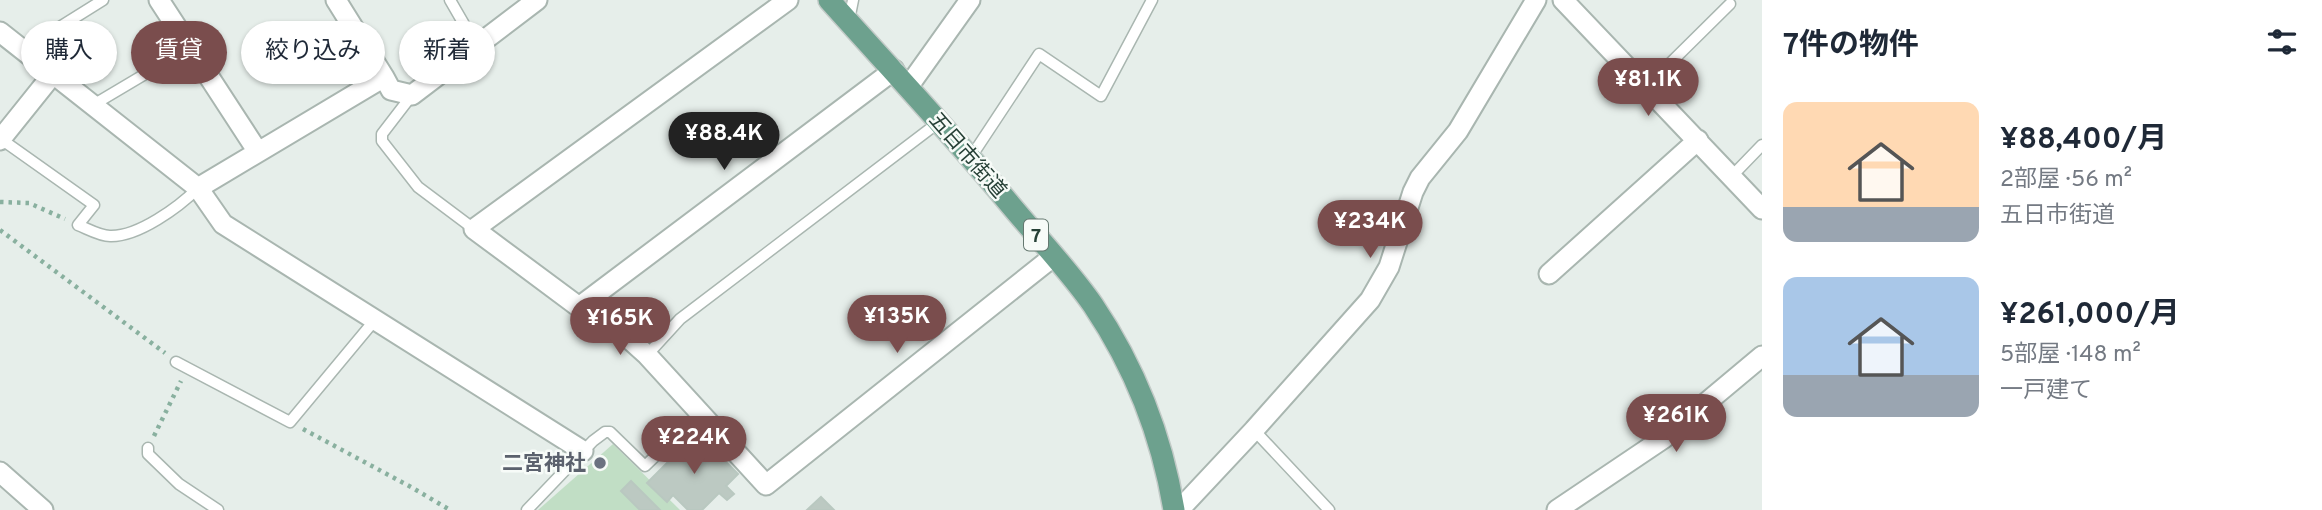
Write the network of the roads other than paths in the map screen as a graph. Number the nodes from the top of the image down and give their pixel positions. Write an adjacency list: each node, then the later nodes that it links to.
1 (103, 0): 14 (lane)
2 (159, 0): 15 (street)
3 (335, 0): 16 (street)
4 (450, 0): 17 (lane)
5 (537, 0): 19 (street)
6 (788, 0): 43 (street)
7 (829, 0): 18 (main road, 五日市街道 / 7)
8 (853, 0): 18 (lane)
9 (970, 0): 30 (street)
10 (1152, 0): 39 (lane)
11 (1536, 0): 52 (street)
12 (1563, 0): 31 (street)
13 (1730, 4): 31 (lane)
14 (70, 21)
15 (172, 21)
16 (348, 21)
17 (462, 21)
18 (849, 22): 22 (main road, 五日市街道 / 7)
19 (495, 30)
20 (0, 32): 21 (street)
21 (21, 49)
22 (894, 70): 30 (main road, 五日市街道 / 7); 46 (street)
23 (385, 79): 32 (street)
24 (131, 82): 33 (lane)
25 (45, 84): 35 (street)
26 (66, 84): 33 (street)
27 (213, 84): 38 (street)
28 (372, 84): 38 (street)
29 (426, 84): 32 (street)
30 (908, 87): 34 (main road, 五日市街道 / 7)
31 (1646, 87): 36 (street)
32 (412, 95): 43 (lane)
33 (93, 105): 41 (street)
34 (939, 121): 39 (main road, 五日市街道 / 7); 48 (lane)
35 (0, 140): 41 (lane)
36 (1698, 140): 40 (street); 45 (street)
37 (1762, 145): 40 (lane)
38 (258, 152): 41 (street)
39 (971, 158): 44 (main road, 五日市街道 / 7)
40 (1732, 177): 42 (street)
41 (198, 188): 47 (street)
42 (1762, 209)
43 (474, 229): 46 (street)
44 (1054, 256): 51 (street); 59 (main road, 五日市街道 / 7)
45 (1549, 274)
46 (579, 307): 48 (street)
47 (373, 321): 50 (lane); 54 (street)
48 (647, 355): 51 (street)
49 (1762, 356): 61 (street)
50 (176, 362)
51 (700, 413): 54 (lane)
52 (1254, 430): 59 (street); 60 (lane)
53 (148, 448): 57 (lane)
54 (583, 451): 58 (lane)
55 (0, 472): 56 (street)
56 (43, 510)
57 (218, 510)
58 (527, 510)
59 (1176, 510)
60 (1329, 510)
61 (1557, 510)

